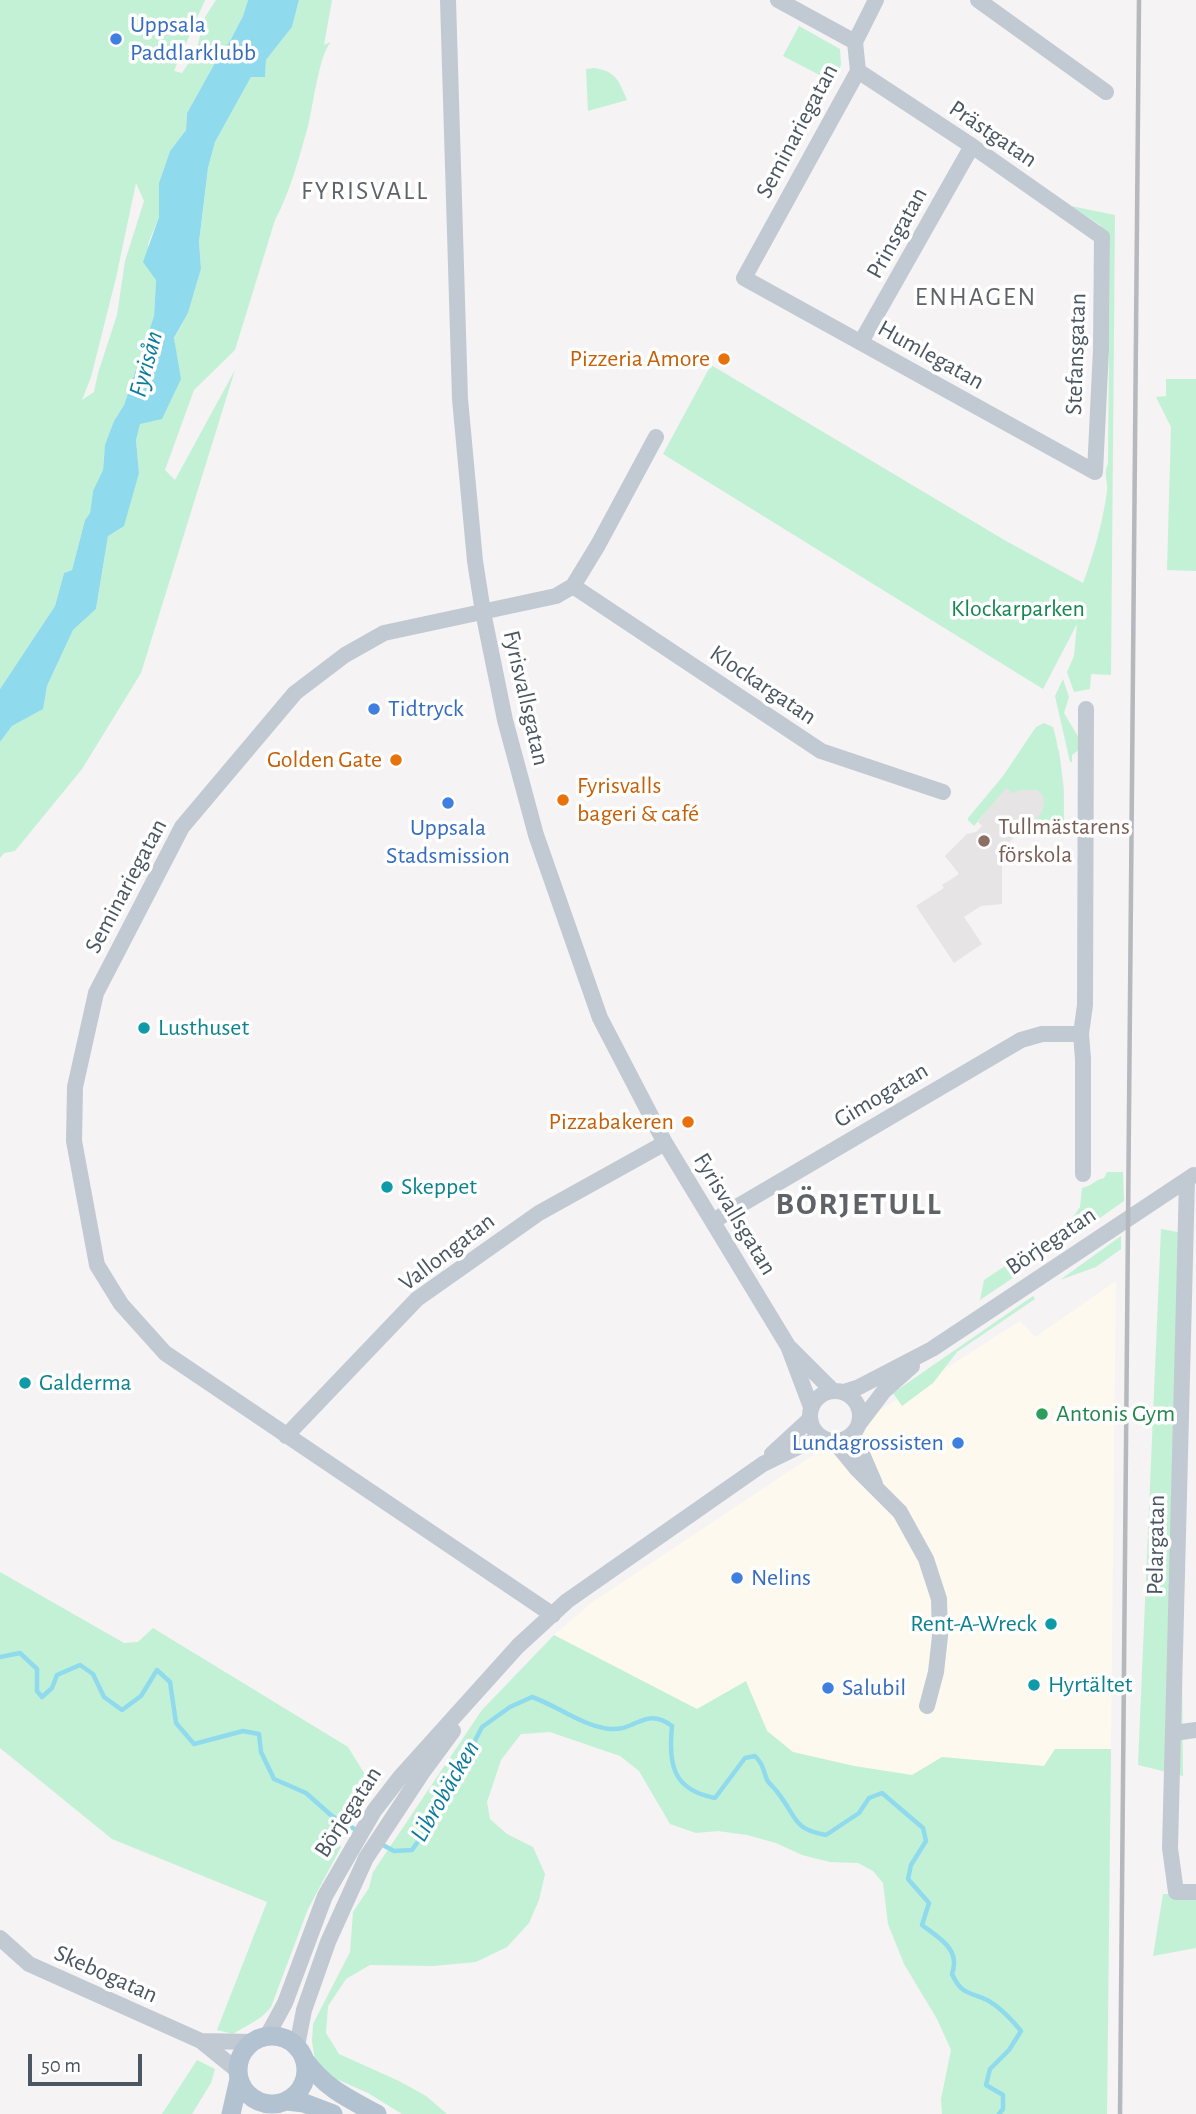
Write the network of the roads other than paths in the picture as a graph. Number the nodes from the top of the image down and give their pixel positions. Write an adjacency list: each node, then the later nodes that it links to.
1 (448, 0): 15 (street, Fyrisvallsgatan)
2 (778, 0): 5 (street)
3 (876, 0): 5 (street, Seminariegatan)
4 (978, 0): 7 (street)
5 (855, 42): 6 (street, Seminariegatan)
6 (858, 71): 8 (street, Prästgatan); 10 (street, Seminariegatan)
7 (1106, 92)
8 (972, 146): 9 (street, Prästgatan); 11 (street, Prinsgatan)
9 (1101, 237): 13 (street, Stefansgatan)
10 (744, 278): 11 (street, Humlegatan)
11 (861, 342): 13 (street, Humlegatan)
12 (656, 437): 14 (street)
13 (1095, 472)
14 (573, 586): 15 (street, Seminariegatan); 17 (street, Klockargatan)
15 (483, 612): 19 (street, Fyrisvallsgatan); 29 (street, Seminariegatan)
16 (1086, 709): 18 (street)
17 (943, 792)
18 (1081, 1034): 20 (street); 22 (street, Gimogatan)
19 (665, 1143): 22 (street, Fyrisvallsgatan); 29 (street, Vallongatan)
20 (1083, 1174)
21 (1191, 1177): 23 (street, Pelargatan); 25 (street, Börjegatan)
22 (713, 1221): 24 (street, Fyrisvallsgatan)
23 (1190, 1340): 34 (street, Pelargatan)
24 (788, 1346): 26 (street, Fyrisvallsgatan); 27 (street, Fyrisvallsgatan)
25 (932, 1349): 26 (street, Börjegatan); 28 (street, Börjegatan)
26 (839, 1392): 27 (street); 28 (street)
27 (810, 1414): 30 (street); 31 (street, Börjegatan)
28 (856, 1429): 30 (street); 32 (street)
29 (286, 1436): 35 (street, Seminariegatan)
30 (829, 1440): 31 (street, Börjegatan); 32 (street)
31 (763, 1464): 35 (street, Börjegatan)
32 (876, 1486): 37 (street)
33 (1196, 1534): 34 (street)
34 (1179, 1535): 39 (street, Pelargatan)
35 (553, 1615): 36 (street, Börjegatan)
36 (518, 1646): 42 (street, Börjegatan); 44 (street, Börjegatan)
37 (927, 1706)
38 (1196, 1730): 39 (street)
39 (1174, 1733): 40 (street, Pelargatan)
40 (1196, 1892)
41 (0, 1938): 43 (street, Skebogatan)
42 (260, 2039): 43 (street, Skebogatan); 44 (main road); 45 (main road)
43 (201, 2041): 45 (street, Skebogatan)
44 (300, 2052): 46 (main road); 49 (main road)
45 (238, 2075): 46 (main road); 47 (main road)
46 (270, 2106): 48 (main road)
47 (231, 2114)
48 (333, 2114)
49 (377, 2114)

